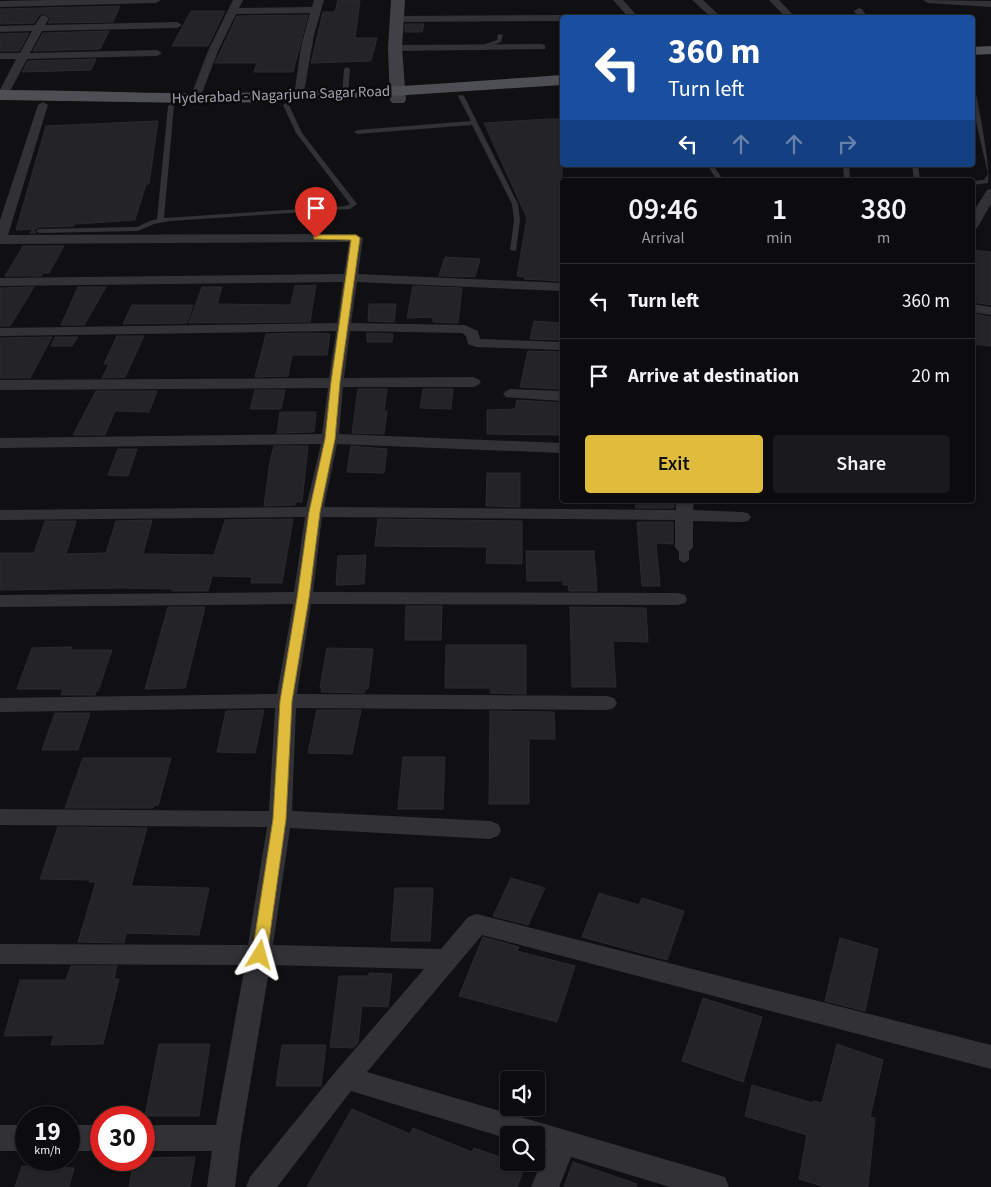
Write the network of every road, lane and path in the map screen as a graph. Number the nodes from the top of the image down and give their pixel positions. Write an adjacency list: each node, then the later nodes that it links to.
1 (156, 0): 9 (street)
2 (238, 0): 13 (street)
3 (319, 0): 12 (street)
4 (398, 0): 17 (street)
5 (618, 0): 14 (street)
6 (697, 0): 15 (street)
7 (774, 0): 16 (street)
8 (928, 0): 11 (street)
9 (52, 2): 10 (street); 20 (street)
10 (0, 4)
11 (991, 4)
12 (315, 10): 13 (street); 41 (street)
13 (233, 11): 40 (street)
14 (632, 15)
15 (714, 15)
16 (789, 15)
17 (397, 18): 18 (street); 24 (street)
18 (560, 18)
19 (177, 25): 20 (street)
20 (38, 28): 21 (street); 30 (street)
21 (0, 29)
22 (500, 35): 25 (lane)
23 (541, 47): 25 (street)
24 (396, 48): 25 (street); 37 (street)
25 (477, 48)
26 (991, 50): 27 (main road)
27 (975, 51)
28 (157, 53): 30 (street)
29 (0, 56): 30 (street)
30 (24, 56): 39 (street)
31 (991, 58): 32 (main road)
32 (975, 59)
33 (347, 69): 36 (lane)
34 (560, 80): 37 (main road, Hyderabad - Nagarjuna Sagar Road)
35 (560, 89): 38 (main road, Hyderabad - Nagarjuna Sagar Road)
36 (345, 94): 37 (main road, Hyderabad - Nagarjuna Sagar Road); 41 (main road, Hyderabad - Nagarjuna Sagar Road)
37 (397, 96): 38 (main road, Hyderabad - Nagarjuna Sagar Road); 41 (main road, Hyderabad - Nagarjuna Sagar Road)
38 (461, 96): 45 (lane)
39 (1, 98): 40 (main road, Hyderabad - Nagarjuna Sagar Road); 43 (main road, Hyderabad - Nagarjuna Sagar Road)
40 (195, 98): 41 (main road, Hyderabad - Nagarjuna Sagar Road)
41 (293, 100): 44 (main road, Hyderabad - Nagarjuna Sagar Road); 51 (lane)
42 (975, 102): 49 (lane)
43 (43, 105): 44 (main road, Hyderabad - Nagarjuna Sagar Road); 56 (street)
44 (171, 106): 51 (lane)
45 (473, 123): 46 (lane); 57 (lane)
46 (357, 132)
47 (711, 167): 48 (lane)
48 (719, 178)
49 (975, 183)
50 (991, 194): 52 (street)
51 (160, 220): 55 (lane)
52 (975, 222)
53 (975, 224): 54 (street)
54 (991, 224)
55 (38, 232)
56 (0, 239): 58 (street)
57 (514, 250)
58 (351, 278): 59 (street); 60 (street); 63 (street)
59 (0, 282)
60 (560, 287)
61 (975, 308): 62 (street)
62 (991, 311)
63 (343, 327): 64 (street); 65 (street); 66 (street)
64 (0, 332)
65 (560, 346)
66 (336, 382): 67 (street); 68 (street); 71 (street)
67 (473, 382)
68 (0, 385)
69 (511, 394): 70 (street)
70 (560, 396)
71 (330, 439): 72 (street); 73 (street); 75 (street)
72 (0, 442)
73 (560, 448)
74 (685, 507): 75 (street); 77 (street); 78 (street)
75 (314, 512): 76 (street); 79 (street)
76 (0, 515)
77 (742, 517)
78 (684, 554)
79 (303, 598): 80 (street); 81 (street); 82 (street)
80 (678, 599)
81 (0, 601)
82 (286, 701): 83 (street); 84 (street); 86 (street)
83 (607, 703)
84 (0, 705)
85 (0, 817): 86 (street)
86 (280, 819): 87 (street); 89 (street)
87 (490, 830)
88 (0, 954): 89 (street)
89 (260, 955): 90 (street); 96 (street)
90 (447, 959): 91 (street); 92 (street)
91 (991, 1057)
92 (346, 1078): 97 (street); 99 (street)
93 (0, 1138): 94 (street)
94 (15, 1138)
95 (155, 1138): 96 (street)
96 (228, 1138): 98 (street)
97 (564, 1142): 100 (street); 101 (street)
98 (221, 1187)
99 (260, 1187)
100 (545, 1187)
101 (715, 1187)

